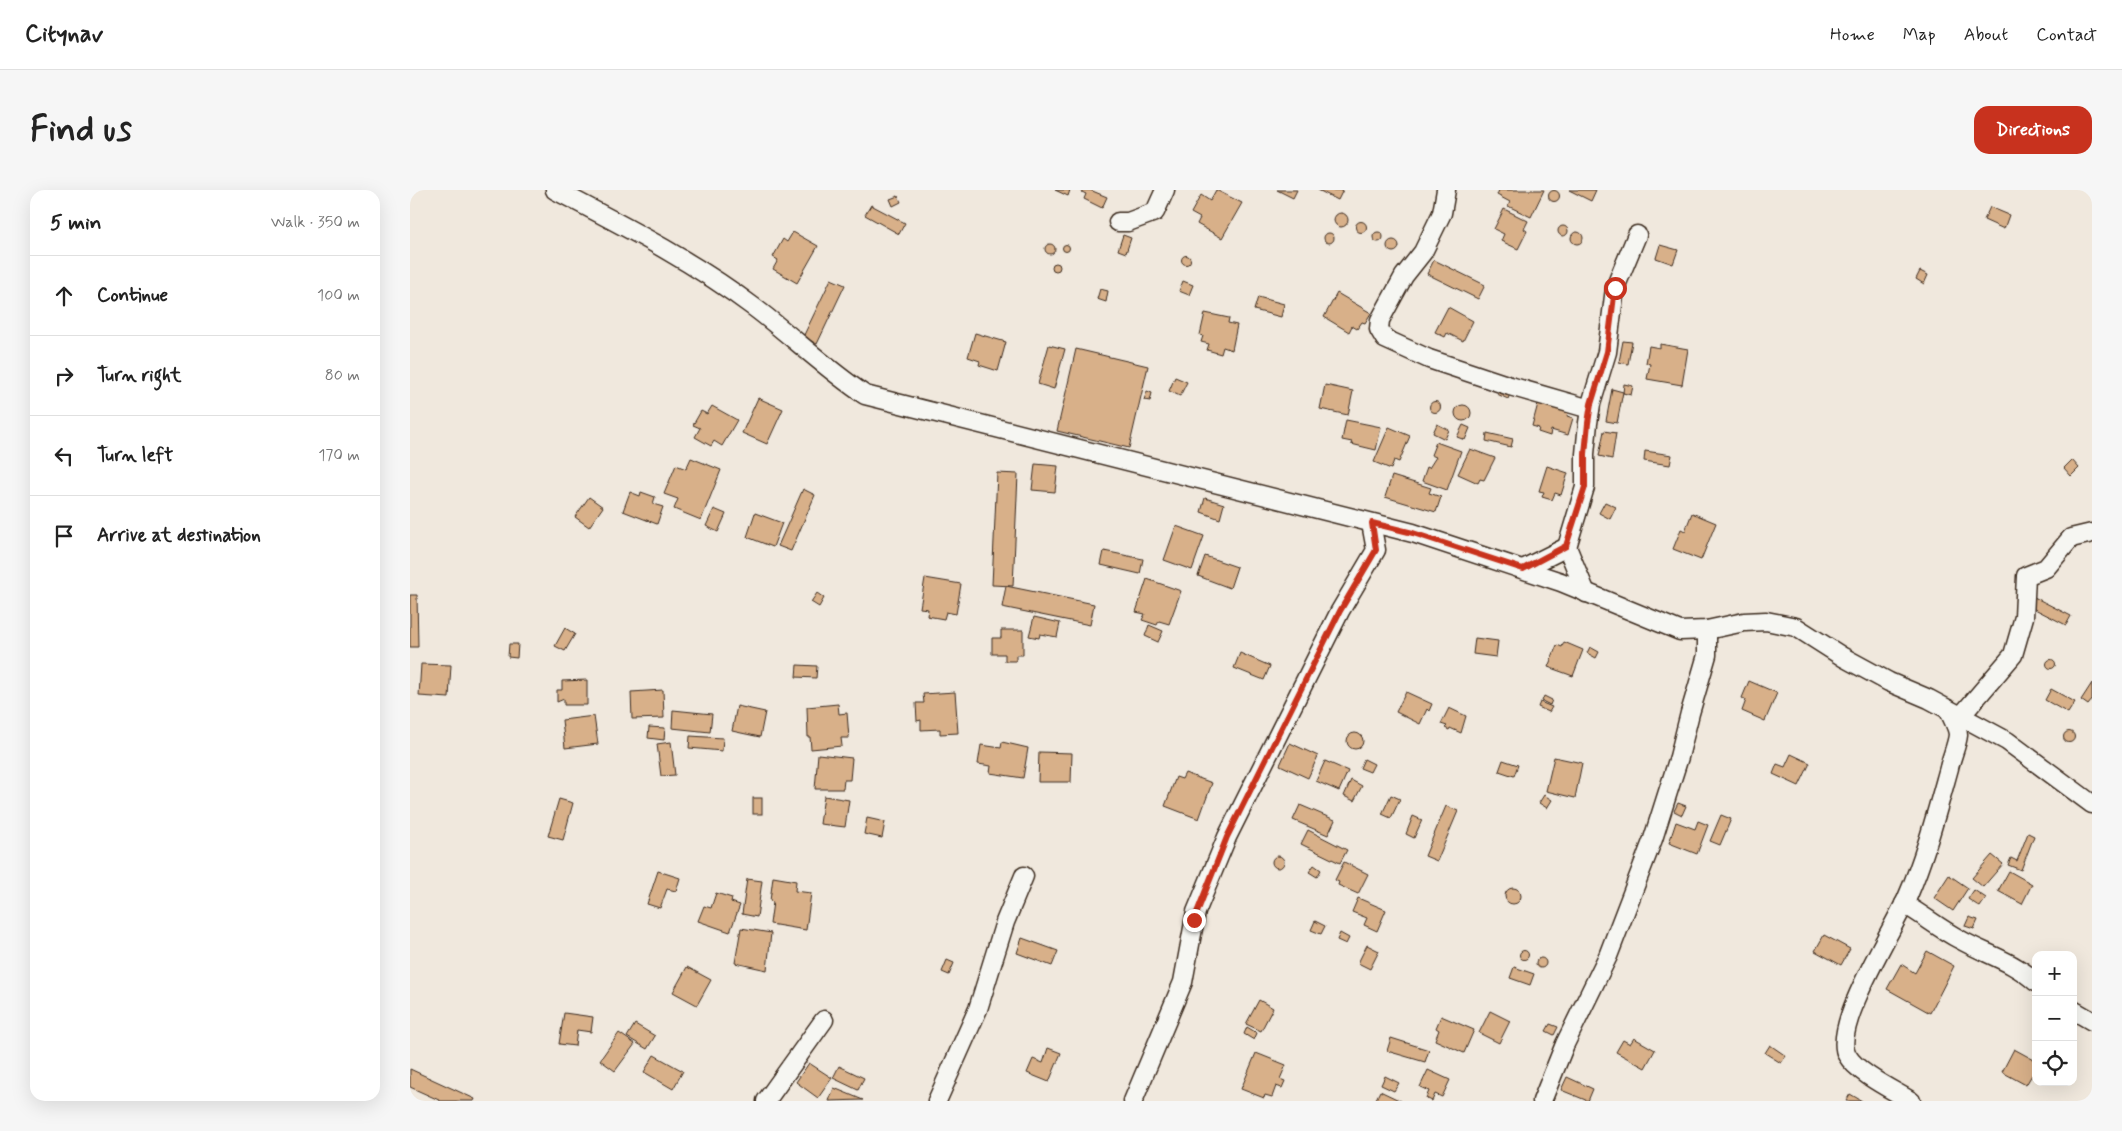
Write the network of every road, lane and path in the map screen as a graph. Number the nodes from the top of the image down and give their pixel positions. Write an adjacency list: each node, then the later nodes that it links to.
1 (555, 190): 7 (street)
2 (1165, 190): 4 (street)
3 (1446, 190): 6 (street)
4 (1118, 222)
5 (1637, 235): 6 (street)
6 (1590, 409): 9 (street)
7 (1372, 523): 10 (street); 23 (street)
8 (2092, 533): 13 (street)
9 (1566, 546): 10 (street); 11 (street)
10 (1523, 569): 11 (street)
11 (1586, 593): 12 (street)
12 (1707, 630): 13 (street); 24 (street)
13 (1960, 720): 14 (street); 16 (street)
14 (2092, 804)
15 (1024, 876): 22 (street)
16 (1904, 904): 17 (street); 25 (street)
17 (2032, 978)
18 (2077, 1012): 20 (street)
19 (824, 1020): 21 (street)
20 (2092, 1021)
21 (766, 1101)
22 (937, 1101)
23 (1133, 1101)
24 (1542, 1101)
25 (1911, 1101)

